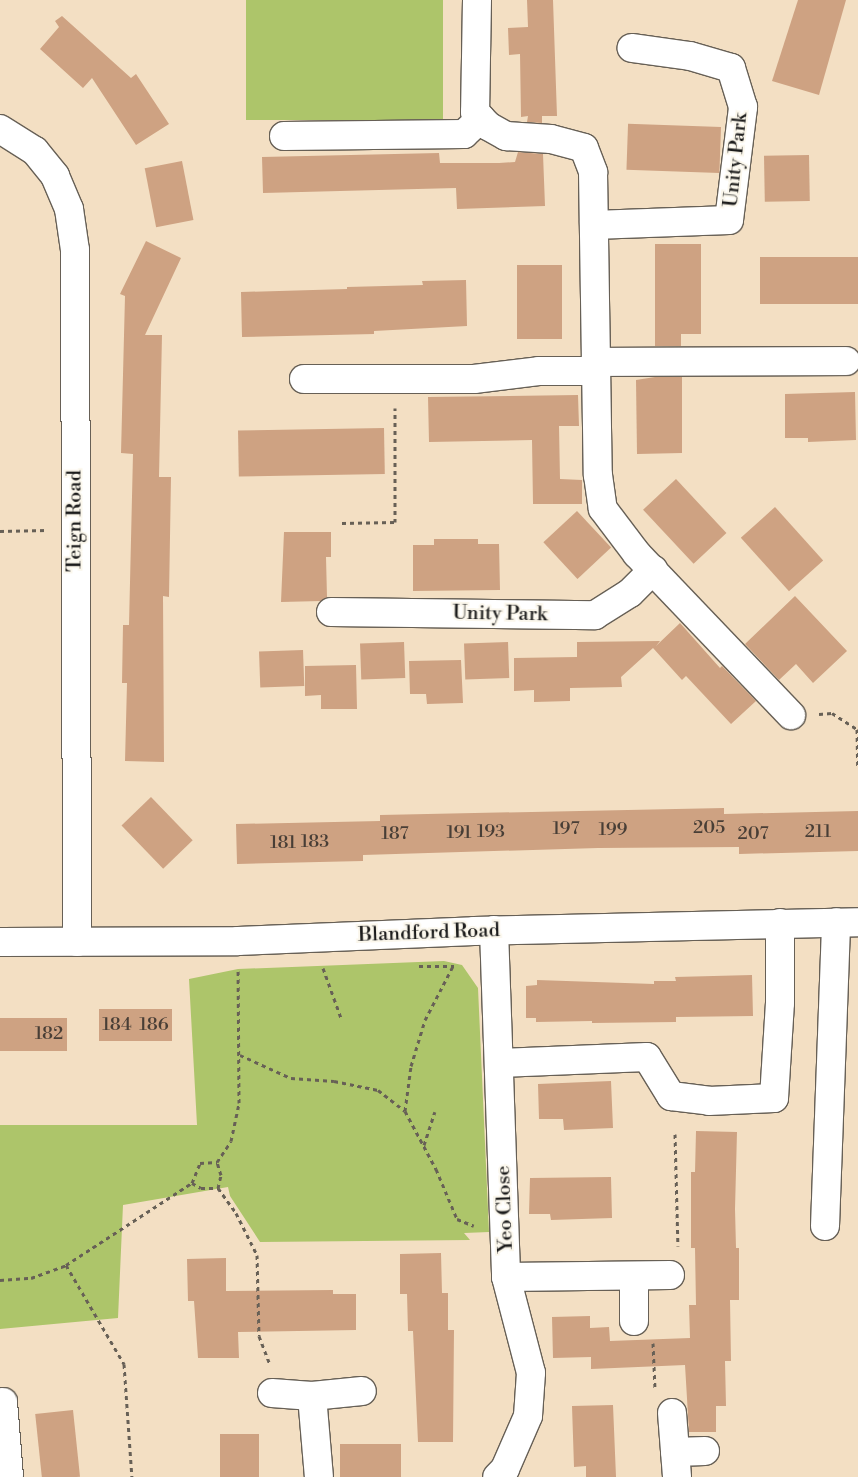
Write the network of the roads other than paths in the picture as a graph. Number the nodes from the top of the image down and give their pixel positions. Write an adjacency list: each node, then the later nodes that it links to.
1 (477, 0): 3 (street)
2 (632, 48): 6 (street, Unity Park)
3 (481, 118): 5 (street); 6 (street)
4 (0, 129): 17 (street, Teign Road)
5 (284, 136)
6 (594, 225): 8 (street)
7 (846, 361): 8 (street)
8 (596, 367): 9 (street); 10 (street)
9 (304, 379)
10 (653, 570): 11 (street, Unity Park); 12 (street)
11 (331, 612)
12 (791, 715)
13 (847, 922): 14 (street, Blandford Road); 19 (street)
14 (780, 923): 15 (street, Blandford Road); 18 (street)
15 (484, 931): 17 (street, Blandford Road); 18 (street, Yeo Close)
16 (0, 942): 17 (street, Blandford Road)
17 (77, 942)
18 (500, 1062): 22 (street, Yeo Close)
19 (824, 1226)
20 (670, 1275): 21 (street)
21 (634, 1276): 22 (street); 23 (street)
22 (506, 1277): 32 (street, Yeo Close)
23 (634, 1321)
24 (362, 1391): 26 (street)
25 (272, 1393): 26 (street)
26 (312, 1396): 33 (street)
27 (3, 1402): 31 (street)
28 (672, 1413): 30 (street)
29 (705, 1451): 30 (street)
30 (676, 1465)
31 (5, 1466)
32 (507, 1474)
33 (320, 1477)

